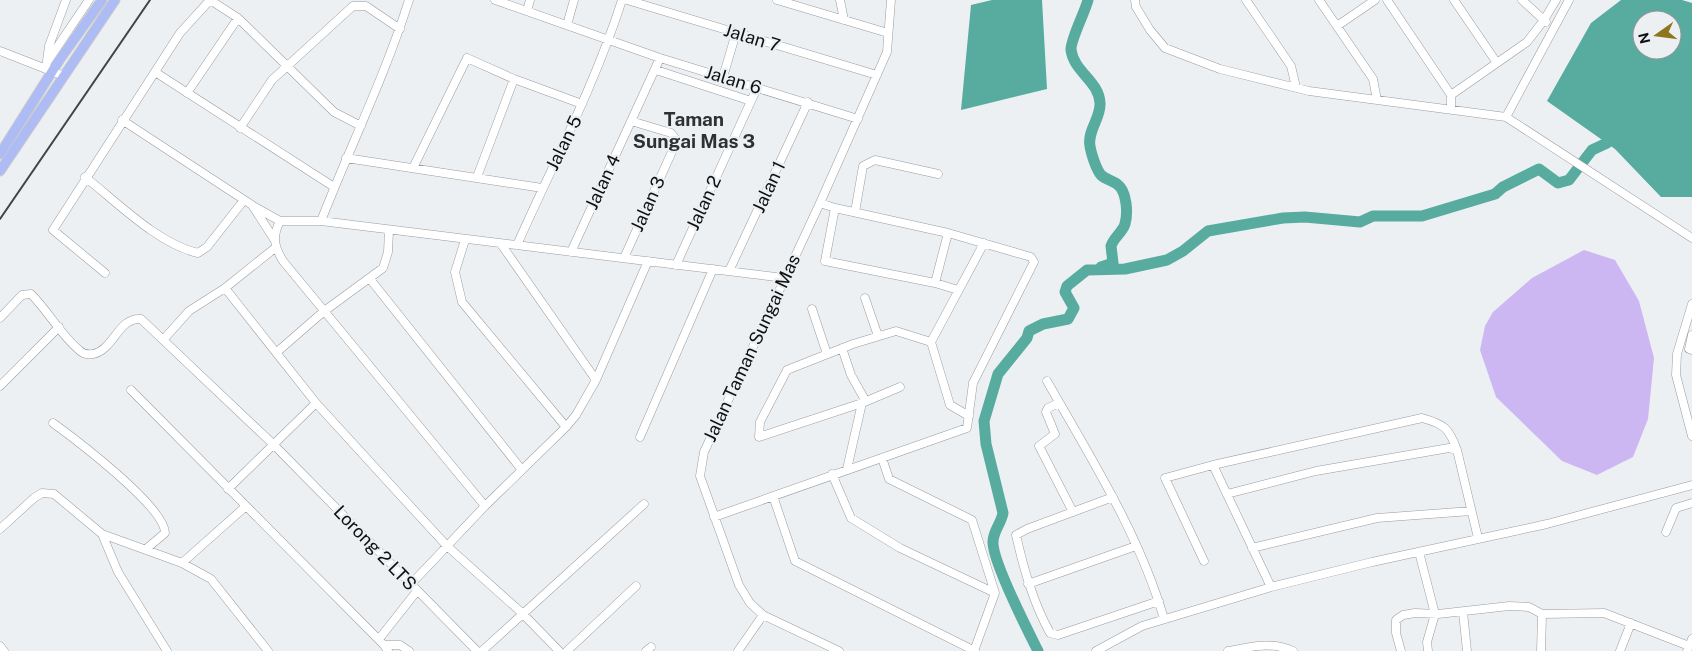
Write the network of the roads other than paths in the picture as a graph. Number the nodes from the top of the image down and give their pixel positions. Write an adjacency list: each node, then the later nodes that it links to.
1 (66, 0): 40 (street)
2 (89, 0): 40 (street)
3 (102, 0): 40 (main road)
4 (115, 0): 44 (main road)
5 (210, 0): 26 (street); 42 (street)
6 (409, 0): 32 (street)
7 (495, 0): 25 (street, Jalan 6)
8 (530, 0): 25 (street)
9 (574, 0): 29 (street)
10 (622, 0): 35 (street, Jalan 5)
11 (627, 0): 33 (street, Jalan 7)
12 (777, 0): 24 (street)
13 (840, 0): 27 (street)
14 (891, 0): 34 (street, Jalan Taman Sungai Mas)
15 (1134, 0): 47 (street)
16 (1246, 0): 47 (street)
17 (1319, 0): 30 (street)
18 (1375, 0): 30 (street)
19 (1387, 0): 50 (street)
20 (1454, 0): 38 (street)
21 (1522, 0): 28 (street)
22 (1556, 0): 28 (street)
23 (1569, 0): 31 (street)
24 (800, 4): 27 (street)
25 (527, 11): 29 (street, Jalan 6)
26 (238, 18): 39 (street); 49 (street)
27 (844, 20): 34 (street)
28 (1544, 20): 31 (street); 38 (street)
29 (567, 25): 35 (street, Jalan 6)
30 (1337, 26): 51 (street)
31 (1554, 28): 56 (street)
32 (400, 29): 39 (street); 60 (street)
33 (736, 33): 43 (street, Jalan 7); 45 (street)
34 (888, 33): 43 (street, Jalan Taman Sungai Mas)
35 (609, 40): 37 (street, Jalan 6); 54 (street, Jalan 5)
36 (0, 51): 40 (street)
37 (660, 58): 41 (street, Jalan 4); 45 (street, Jalan 6)
38 (1497, 63): 50 (street)
39 (287, 66): 60 (street); 61 (street)
40 (49, 67): 44 (street); 62 (main road)
41 (656, 70): 52 (street); 59 (street, Jalan 4)
42 (155, 72): 49 (street); 58 (street)
43 (877, 75): 57 (street, Jalan Taman Sungai Mas)
44 (64, 76): 65 (main road)
45 (723, 77): 48 (street, Jalan 6)
46 (514, 79): 54 (street); 64 (street); 68 (street)
47 (1296, 87): 51 (street)
48 (757, 88): 52 (street, Jalan 2); 53 (street, Jalan 6)
49 (187, 93): 61 (street)
50 (1451, 94): 55 (street)
51 (1377, 100): 55 (street)
52 (751, 101): 89 (street, Jalan 2)
53 (808, 102): 57 (street, Jalan 6); 91 (street, Jalan 1)
54 (582, 104): 70 (street, Jalan 5)
55 (1451, 108): 56 (street)
56 (1506, 117): 80 (street)
57 (858, 119): 72 (street, Jalan Taman Sungai Mas)
58 (122, 120): 67 (street); 71 (street)
59 (630, 121): 86 (street, Jalan 4); 87 (street, Jalan 3)
60 (361, 126): 63 (street)
61 (240, 128): 69 (street)
62 (0, 154)
63 (346, 158): 64 (street); 69 (street)
64 (412, 168): 68 (street)
65 (0, 171)
66 (938, 174): 75 (street)
67 (85, 177): 71 (street); 92 (street)
68 (477, 177): 70 (street)
69 (334, 188): 77 (street)
70 (542, 188): 85 (street, Jalan 5)
71 (244, 200): 73 (street)
72 (820, 203): 74 (street); 93 (street, Jalan Taman Sungai Mas)
73 (252, 205): 76 (street); 82 (street)
74 (835, 208): 75 (street); 95 (street)
75 (855, 212): 79 (street)
76 (280, 221): 77 (street); 82 (street)
77 (322, 221): 78 (street)
78 (389, 230): 81 (street); 94 (street)
79 (948, 233): 84 (street); 95 (street)
80 (1692, 238)
81 (465, 240): 83 (street); 124 (street)
82 (274, 243): 96 (street); 101 (street)
83 (501, 244): 85 (street); 112 (street)
84 (984, 244): 97 (street); 122 (street)
85 (517, 245): 86 (street)
86 (571, 252): 87 (street)
87 (624, 258): 88 (street)
88 (648, 262): 89 (street); 112 (street)
89 (676, 265): 90 (street)
90 (713, 269): 91 (street); 126 (street)
91 (730, 271): 93 (street)
92 (105, 273)
93 (784, 278): 145 (street, Jalan Taman Sungai Mas)
94 (370, 279): 101 (street); 132 (street)
95 (935, 283): 97 (street)
96 (225, 288): 106 (street); 110 (street)
97 (958, 290): 107 (street)
98 (865, 298): 105 (street)
99 (1692, 304): 118 (street)
100 (812, 309): 111 (street)
101 (323, 312): 110 (street); 141 (street)
102 (0, 318): 103 (street)
103 (59, 327): 106 (street, Lorong 2 LTS); 114 (street)
104 (1692, 334): 109 (street)
105 (878, 336): 107 (street); 108 (street)
106 (164, 339): 127 (street, Lorong 2 LTS)
107 (931, 342): 122 (street)
108 (842, 348): 111 (street); 119 (street)
109 (1692, 350)
110 (277, 352): 120 (street)
111 (827, 354): 119 (street)
112 (596, 380): 124 (street)
113 (1047, 381): 121 (street)
114 (0, 386)
115 (900, 387): 119 (street)
116 (131, 390): 135 (street)
117 (1692, 398): 118 (street)
118 (1683, 400): 125 (street)
119 (864, 402): 131 (street)
120 (316, 403): 127 (street); 150 (street)
121 (1059, 403): 138 (street); 144 (street)
122 (969, 416): 129 (street)
123 (53, 423): 153 (street)
124 (566, 427): 132 (street)
125 (1691, 431)
126 (640, 437)
127 (274, 444): 135 (street); 159 (street, Lorong 2 LTS)
128 (1457, 450): 130 (street); 136 (street); 143 (street)
129 (882, 458): 131 (street); 161 (street)
130 (1212, 465): 136 (street); 155 (street)
131 (846, 469): 133 (street)
132 (522, 470): 141 (street)
133 (832, 474): 137 (street); 161 (street)
134 (1692, 484): 149 (street)
135 (228, 489): 142 (street)
136 (1227, 494): 152 (street)
137 (773, 496): 145 (street); 183 (street)
138 (1113, 497): 144 (street); 151 (street)
139 (1692, 503): 147 (street)
140 (644, 504): 164 (street)
141 (485, 506): 150 (street)
142 (245, 507): 156 (street); 170 (street)
143 (1471, 511): 149 (street); 152 (street)
144 (1073, 512): 157 (street)
145 (714, 517): 167 (street, Jalan Taman Sungai Mas)
146 (0, 529): 148 (street)
147 (1666, 532)
148 (102, 534): 153 (street); 174 (street)
149 (1478, 538): 154 (street)
150 (447, 546): 159 (street); 164 (street)
151 (1136, 546): 157 (street); 162 (street)
152 (1252, 548): 160 (street)
153 (146, 549): 156 (street)
154 (1419, 552): 160 (street); 165 (street)
155 (1204, 561)
156 (182, 563): 175 (street)
157 (1028, 584): 162 (street)
158 (636, 586): 180 (street)
159 (414, 588): 170 (street); 177 (street, Lorong 2 LTS)
160 (1270, 588): 168 (street)
161 (995, 593): 183 (street)
162 (1159, 601): 168 (street)
163 (1463, 612): 165 (street); 166 (street); 189 (street)
164 (522, 613): 178 (street); 179 (street)
165 (1435, 614): 187 (street); 188 (street)
166 (1542, 614): 169 (street); 190 (street)
167 (763, 615): 181 (street); 182 (street, Jalan Taman Sungai Mas)
168 (1164, 619): 184 (street)
169 (1631, 623): 171 (street); 191 (street)
170 (383, 645): 176 (street)
171 (1689, 645)
172 (0, 646): 173 (street)
173 (4, 651)
174 (167, 651)
175 (268, 651)
176 (409, 651)
177 (477, 651)
178 (482, 651)
179 (559, 651)
180 (567, 651)
181 (738, 651)
182 (839, 651)
183 (974, 651)
184 (1096, 651)
185 (1228, 651): 186 (street)
186 (1293, 651)
187 (1401, 651)
188 (1428, 651)
189 (1467, 651)
190 (1540, 651)
191 (1620, 651)

